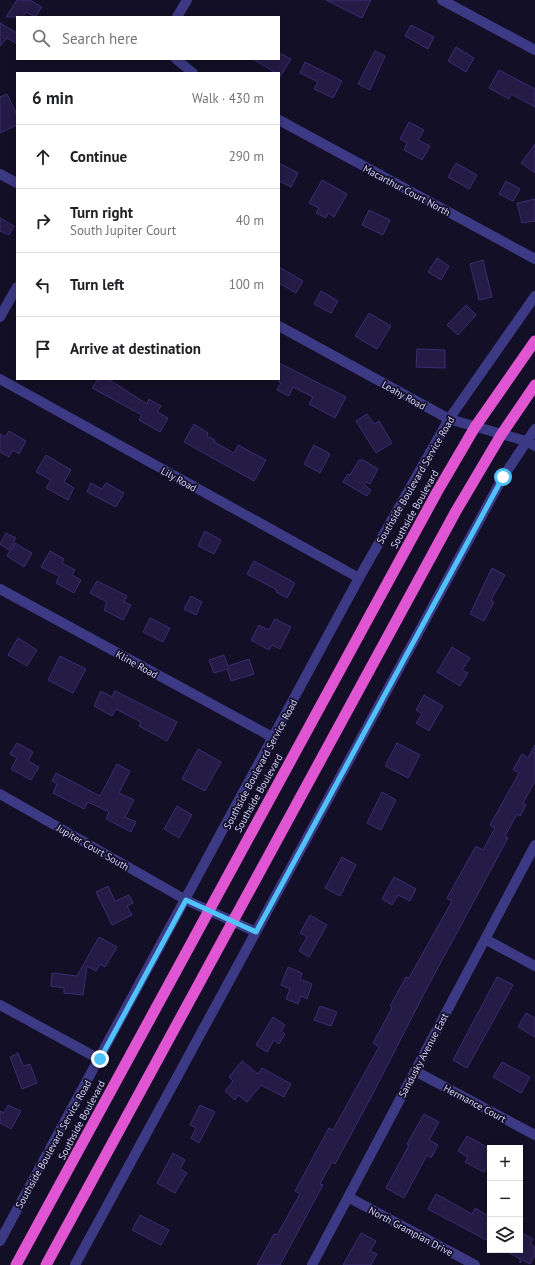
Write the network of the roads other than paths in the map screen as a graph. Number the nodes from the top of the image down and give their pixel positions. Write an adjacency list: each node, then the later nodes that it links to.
1 (187, 0): 3 (street)
2 (442, 0): 4 (street)
3 (179, 16)
4 (535, 50)
5 (177, 60): 6 (street)
6 (192, 72)
7 (280, 121): 10 (street, Macarthur Court North)
8 (0, 174): 9 (street)
9 (16, 182)
10 (535, 259)
11 (16, 289): 13 (street)
12 (535, 296): 18 (street, Southside Boulevard Service Road)
13 (0, 317)
14 (280, 327): 18 (street, Leahy Road)
15 (535, 341): 19 (highway, Southside Boulevard)
16 (0, 379): 23 (street, Lily Road)
17 (535, 385): 21 (highway)
18 (449, 420): 19 (street, Leahy Road); 23 (street, Southside Boulevard Service Road)
19 (475, 427): 21 (street, Leahy Road); 29 (highway, Southside Boulevard)
20 (535, 429): 22 (street)
21 (501, 435): 22 (street, Leahy Road); 30 (highway)
22 (530, 444): 31 (street)
23 (359, 578): 25 (street, Southside Boulevard Service Road)
24 (0, 588): 25 (street, Kline Road)
25 (274, 738): 28 (street, Southside Boulevard Service Road)
26 (0, 794): 28 (street, Jupiter Court South)
27 (535, 845): 32 (street, Sandusky Avenue East)
28 (186, 900): 29 (street, Jupiter Court South); 35 (street, Southside Boulevard Service Road)
29 (208, 910): 30 (street, Jupiter Court South); 40 (highway, Southside Boulevard)
30 (233, 922): 31 (street, Jupiter Court South); 41 (highway)
31 (256, 932): 42 (street)
32 (485, 939): 33 (street); 36 (street, Sandusky Avenue East)
33 (535, 966)
34 (0, 1005): 35 (street)
35 (100, 1059): 39 (street, Southside Boulevard Service Road)
36 (415, 1071): 37 (street, Hermance Court); 38 (street, Sandusky Avenue East)
37 (535, 1135)
38 (348, 1197): 43 (street, Sandusky Avenue East); 44 (street, North Grampian Drive)
39 (0, 1241)
40 (16, 1265)
41 (46, 1265)
42 (76, 1265)
43 (312, 1265)
44 (475, 1265)

